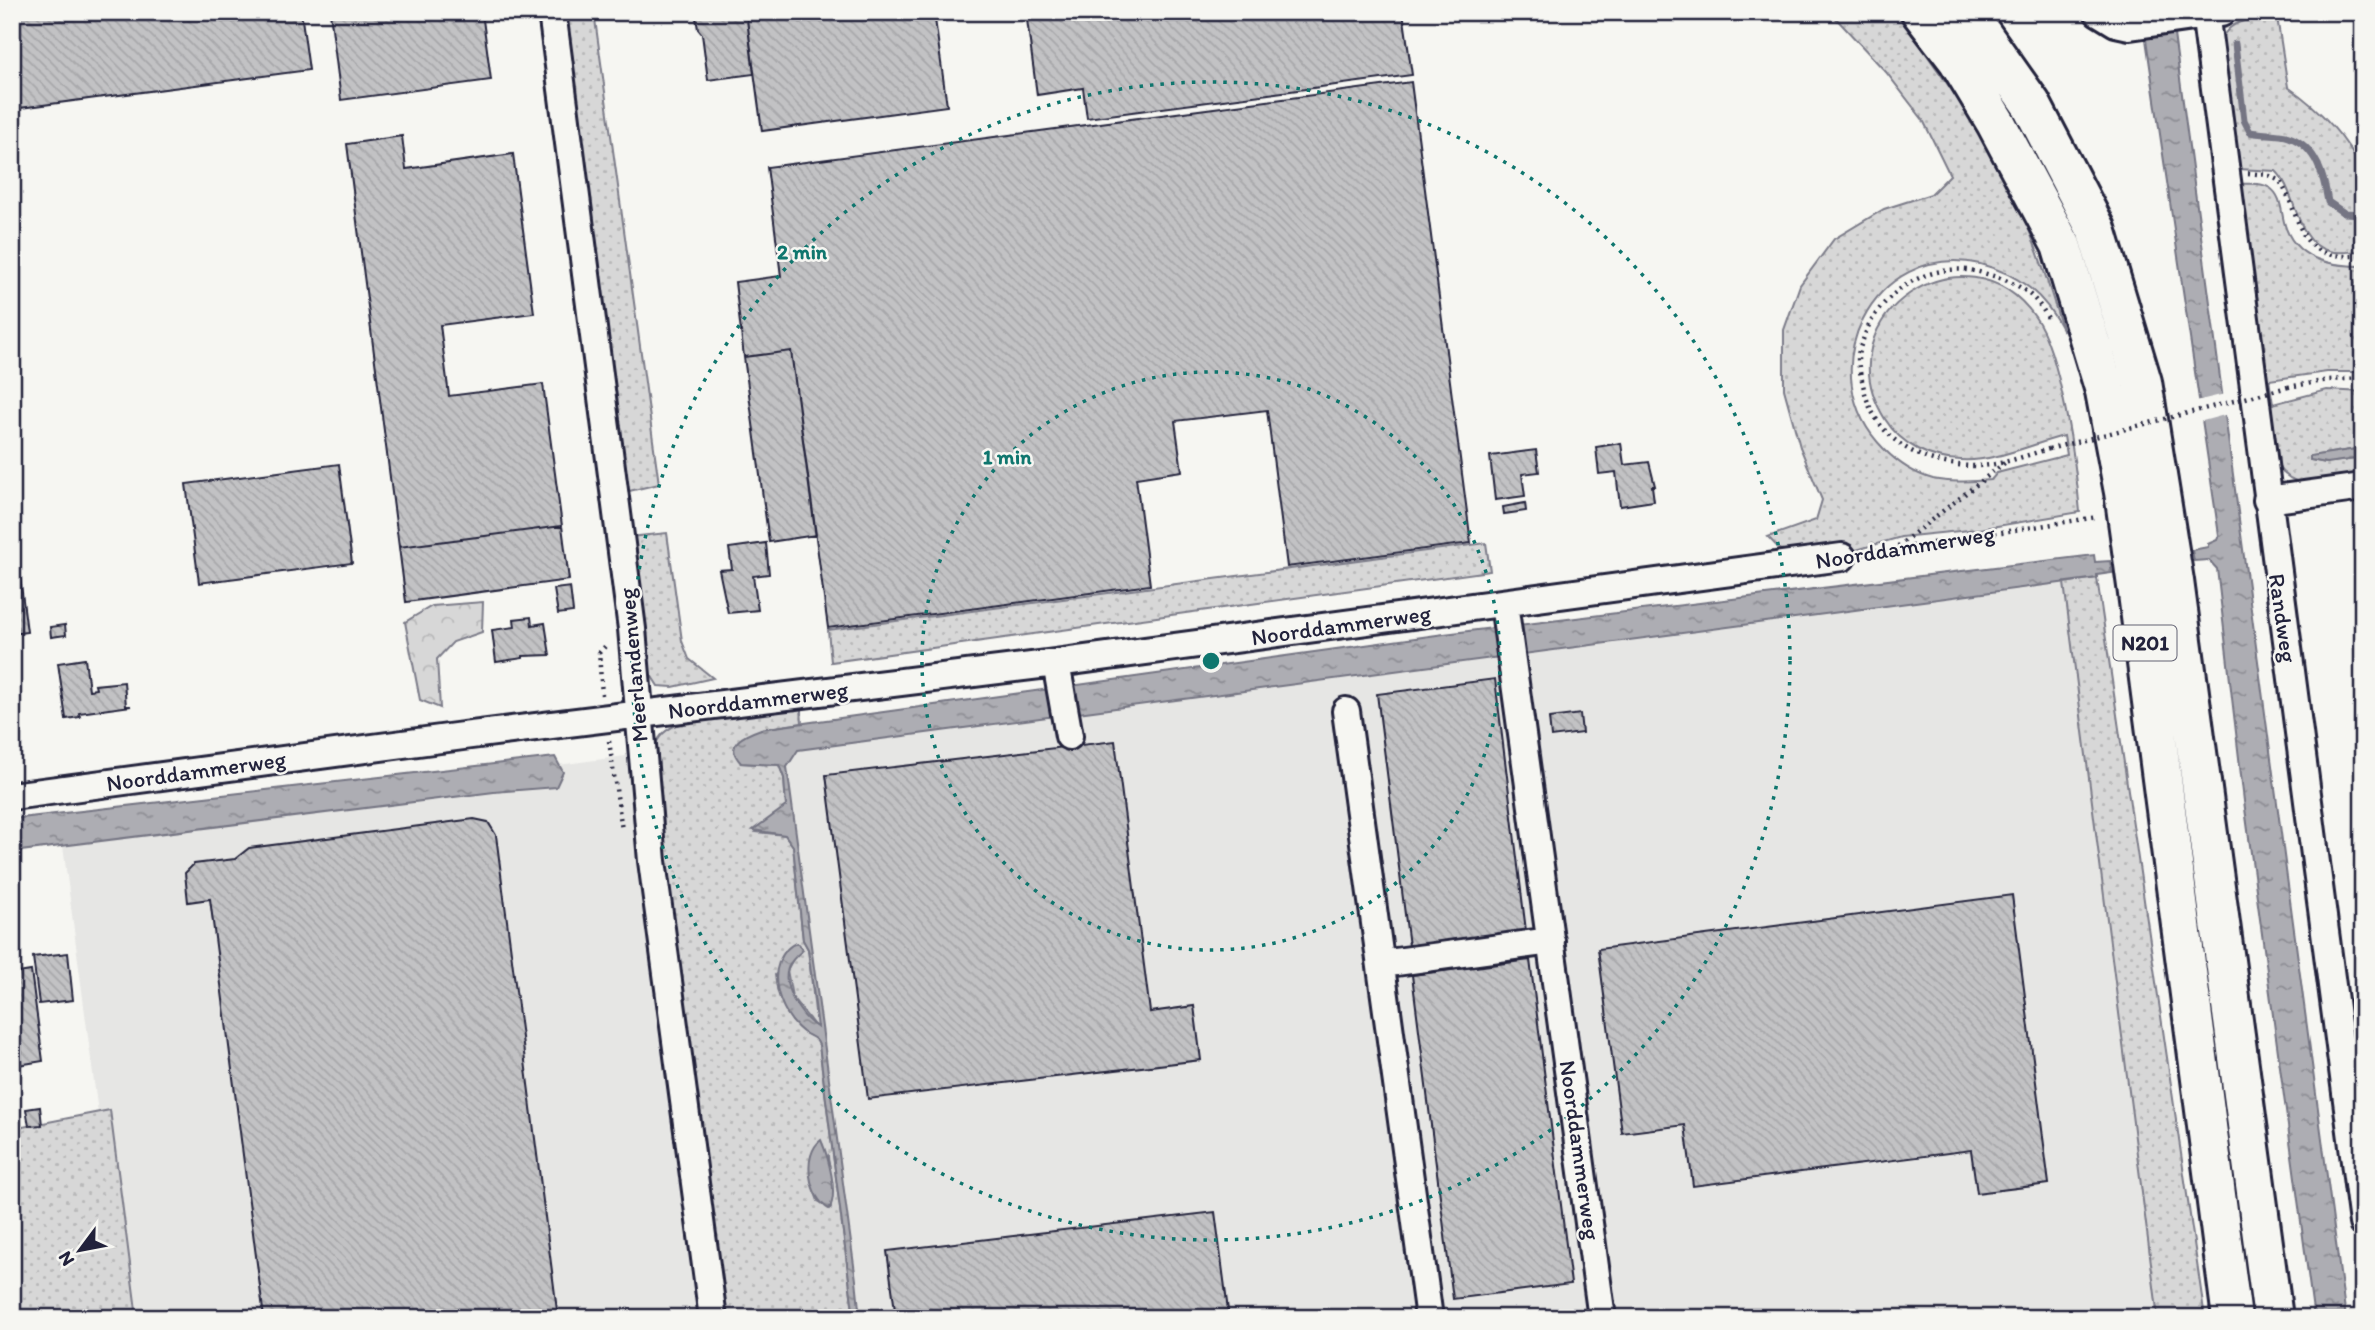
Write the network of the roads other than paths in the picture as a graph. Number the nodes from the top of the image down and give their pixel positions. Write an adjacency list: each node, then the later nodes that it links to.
1 (552, 12): 12 (street, Meerlandenweg)
2 (1921, 12): 21 (highway, N201)
3 (1966, 12): 22 (highway, N201)
4 (2098, 12): 5 (street)
5 (2211, 13): 7 (street, Randweg)
6 (2363, 488): 7 (street)
7 (2267, 500): 17 (street, Randweg)
8 (1842, 557): 9 (street, Noorddammerweg)
9 (1504, 607): 10 (street, Noorddammerweg); 15 (street, Noorddammerweg)
10 (1058, 668): 12 (street, Noorddammerweg); 13 (street)
11 (1346, 711): 16 (street)
12 (640, 715): 14 (street, Noorddammerweg); 18 (street, Meerlandenweg)
13 (1068, 733)
14 (12, 796)
15 (1551, 941): 16 (street); 20 (street, Noorddammerweg)
16 (1381, 964): 19 (street)
17 (2363, 1223)
18 (713, 1318)
19 (1429, 1318)
20 (1602, 1318)
21 (2232, 1318)
22 (2273, 1318)

